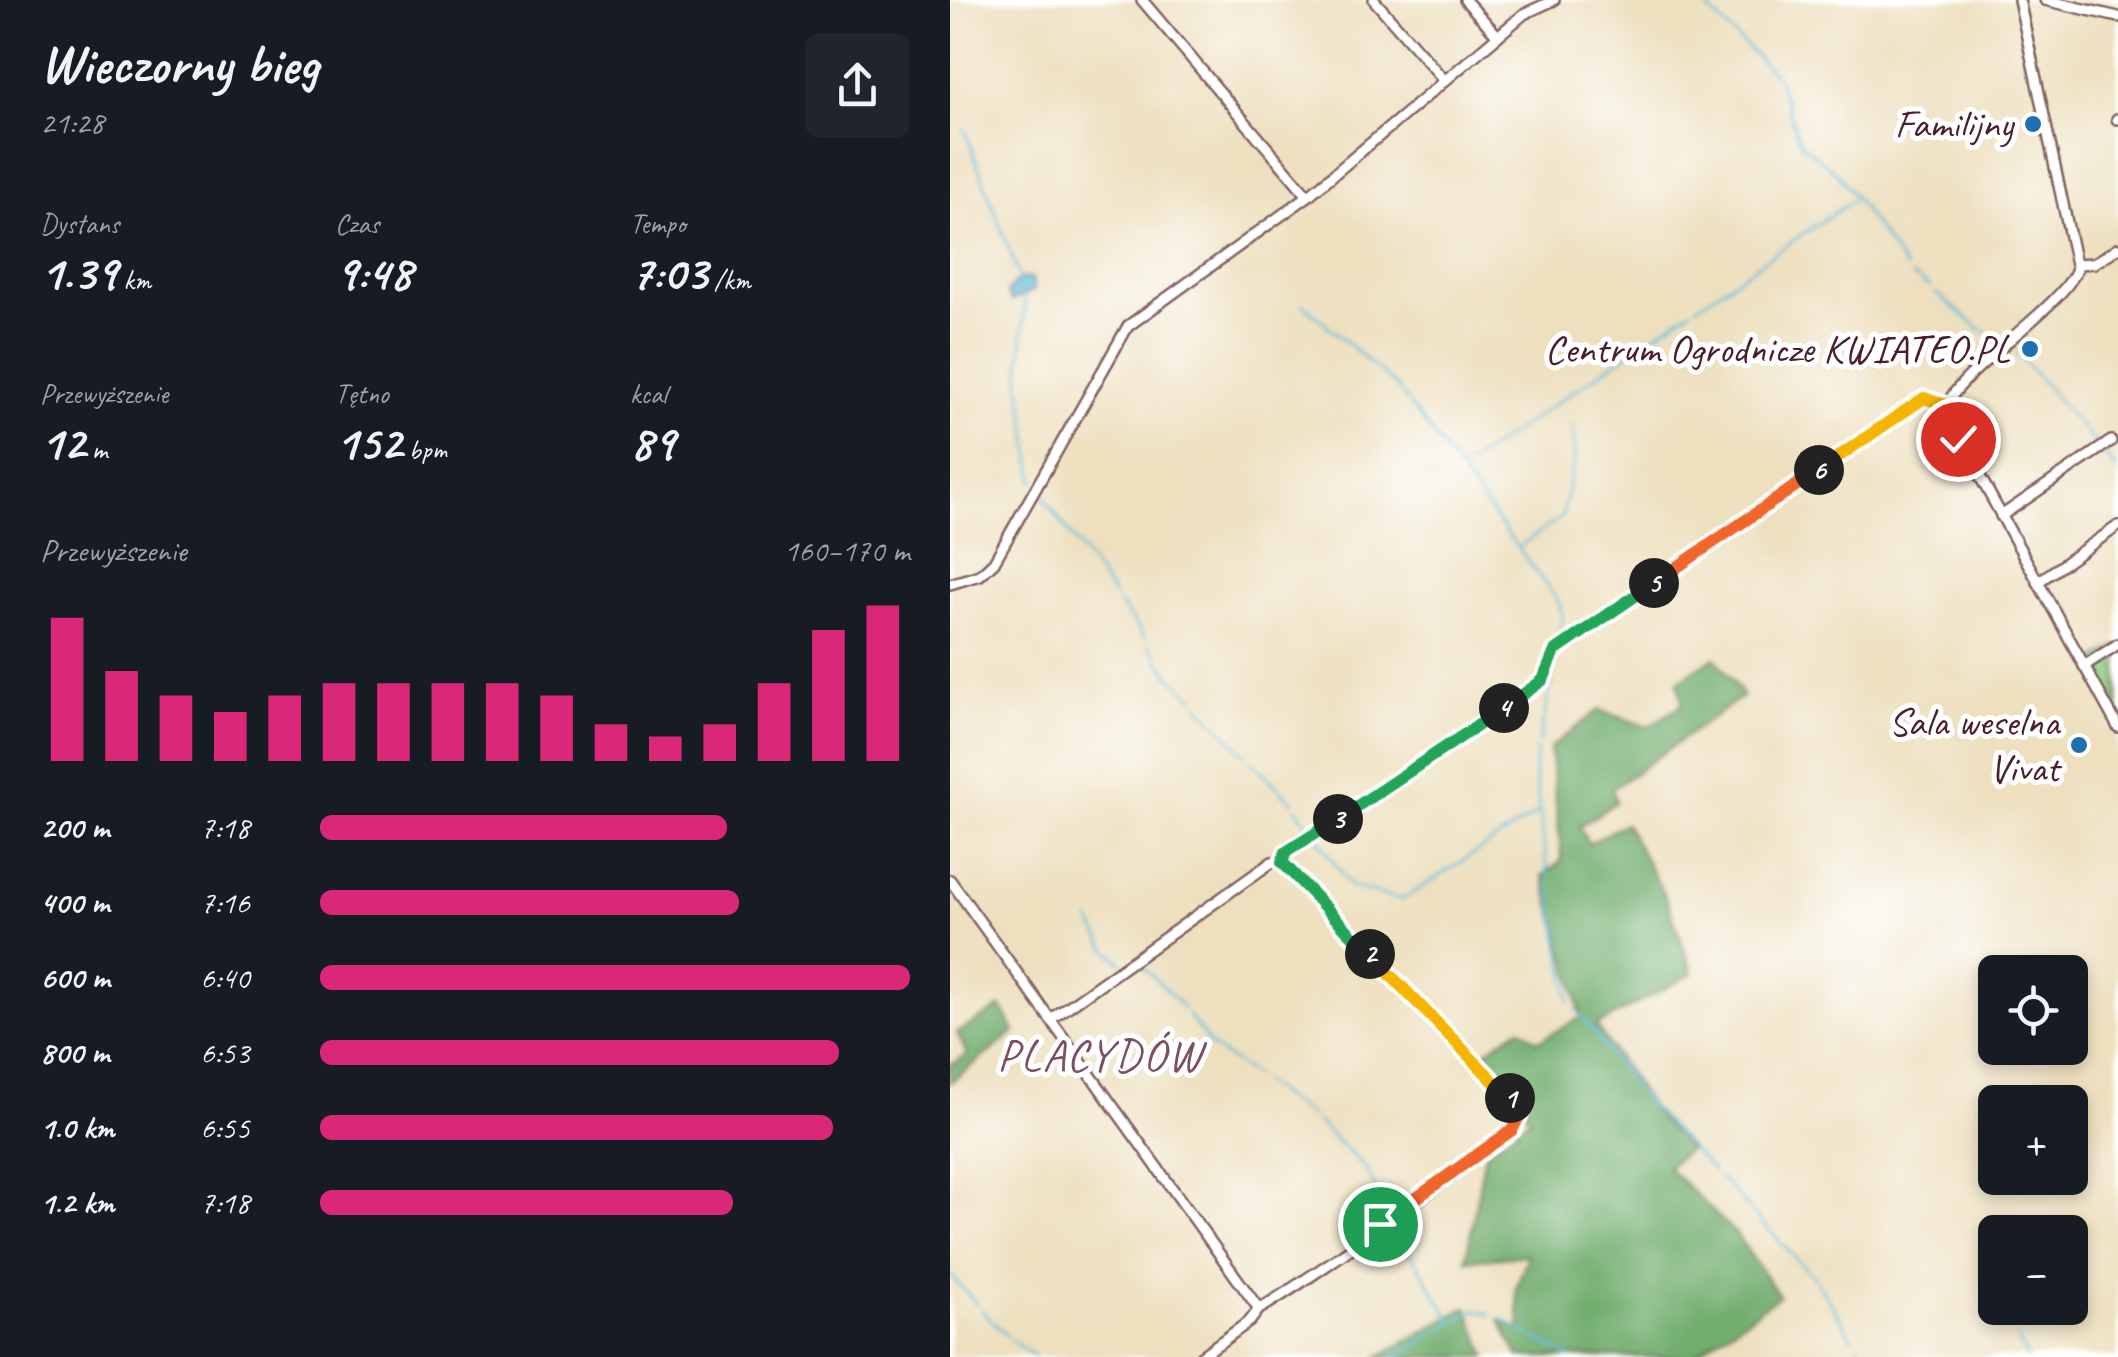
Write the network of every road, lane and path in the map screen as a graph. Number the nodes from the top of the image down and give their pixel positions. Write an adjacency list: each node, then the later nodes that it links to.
1 (1142, 0): 11 (street)
2 (1374, 0): 10 (street)
3 (1464, 0): 9 (street)
4 (1554, 0): 7 (street)
5 (2019, 0): 13 (street)
6 (2045, 0): 8 (street)
7 (1529, 4): 9 (street)
8 (2118, 16)
9 (1498, 36): 10 (street)
10 (1445, 81): 11 (street)
11 (1308, 196): 19 (street)
12 (2118, 248): 13 (street)
13 (2078, 264): 14 (street)
14 (1946, 405): 16 (street); 26 (street)
15 (2111, 442): 16 (street)
16 (2001, 516): 18 (street)
17 (2118, 526): 18 (street)
18 (2038, 582): 21 (street)
19 (950, 584)
20 (2118, 644): 21 (street)
21 (2084, 666): 22 (street)
22 (2118, 728)
23 (1272, 862): 25 (street)
24 (950, 880): 25 (street)
25 (1050, 1018): 26 (street)
26 (1259, 1309): 27 (street)
27 (1200, 1357)

